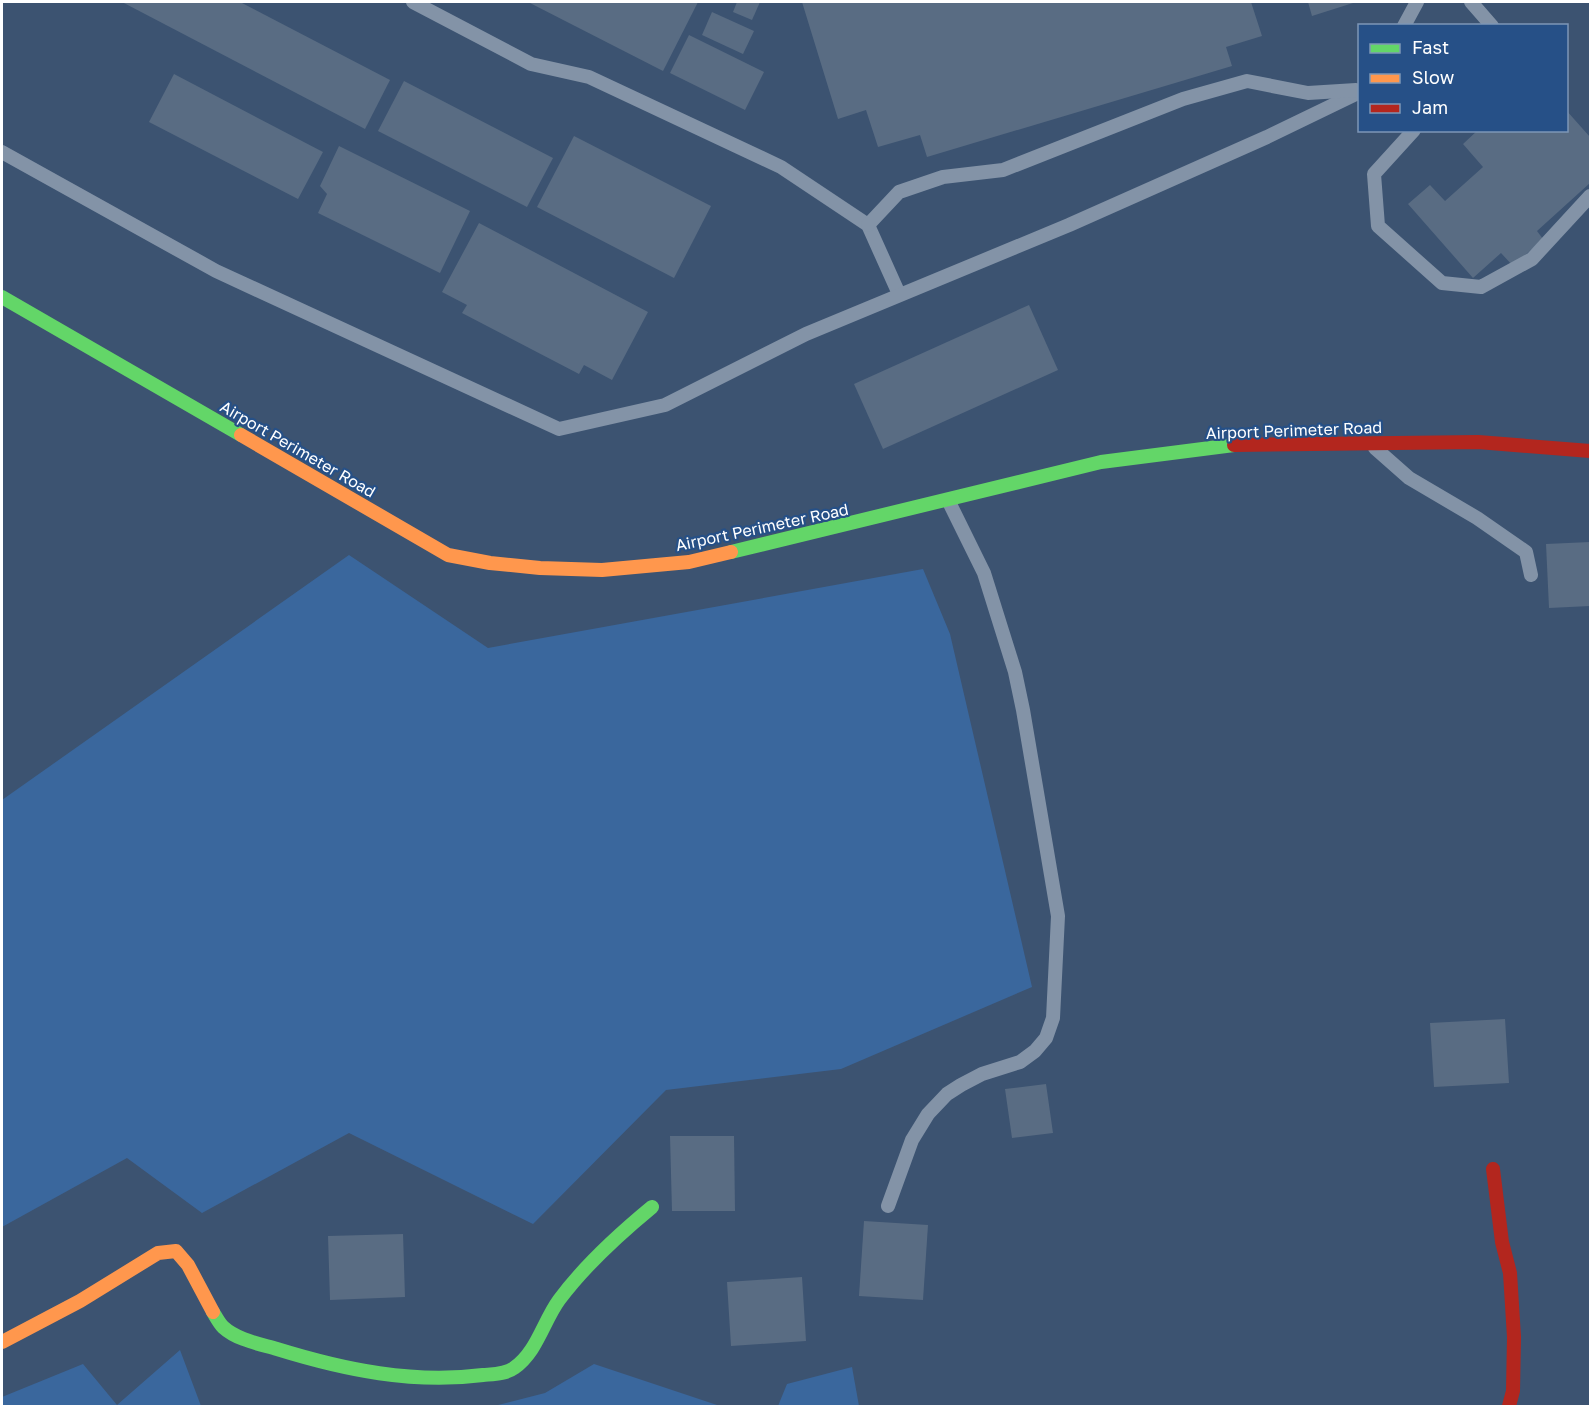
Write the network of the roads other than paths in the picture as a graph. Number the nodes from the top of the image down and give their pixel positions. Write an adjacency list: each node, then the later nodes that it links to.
1 (413, 2): 11 (lane)
2 (1417, 2): 4 (lane)
3 (1471, 2): 5 (lane)
4 (1405, 24)
5 (1490, 24)
6 (1358, 91): 11 (lane)
7 (1358, 92): 12 (lane)
8 (1412, 132): 10 (lane)
9 (2, 152): 12 (lane)
10 (1590, 196)
11 (868, 225): 12 (lane)
12 (899, 294)
13 (2, 297): 16 (street, Airport Perimeter Road)
14 (1370, 444): 15 (street, Airport Perimeter Road); 16 (street, Airport Perimeter Road); 17 (lane)
15 (1590, 451)
16 (948, 500): 19 (lane)
17 (1531, 575)
18 (1493, 1169): 22 (street)
19 (888, 1206)
20 (652, 1207): 21 (street)
21 (2, 1342)
22 (1509, 1407)

